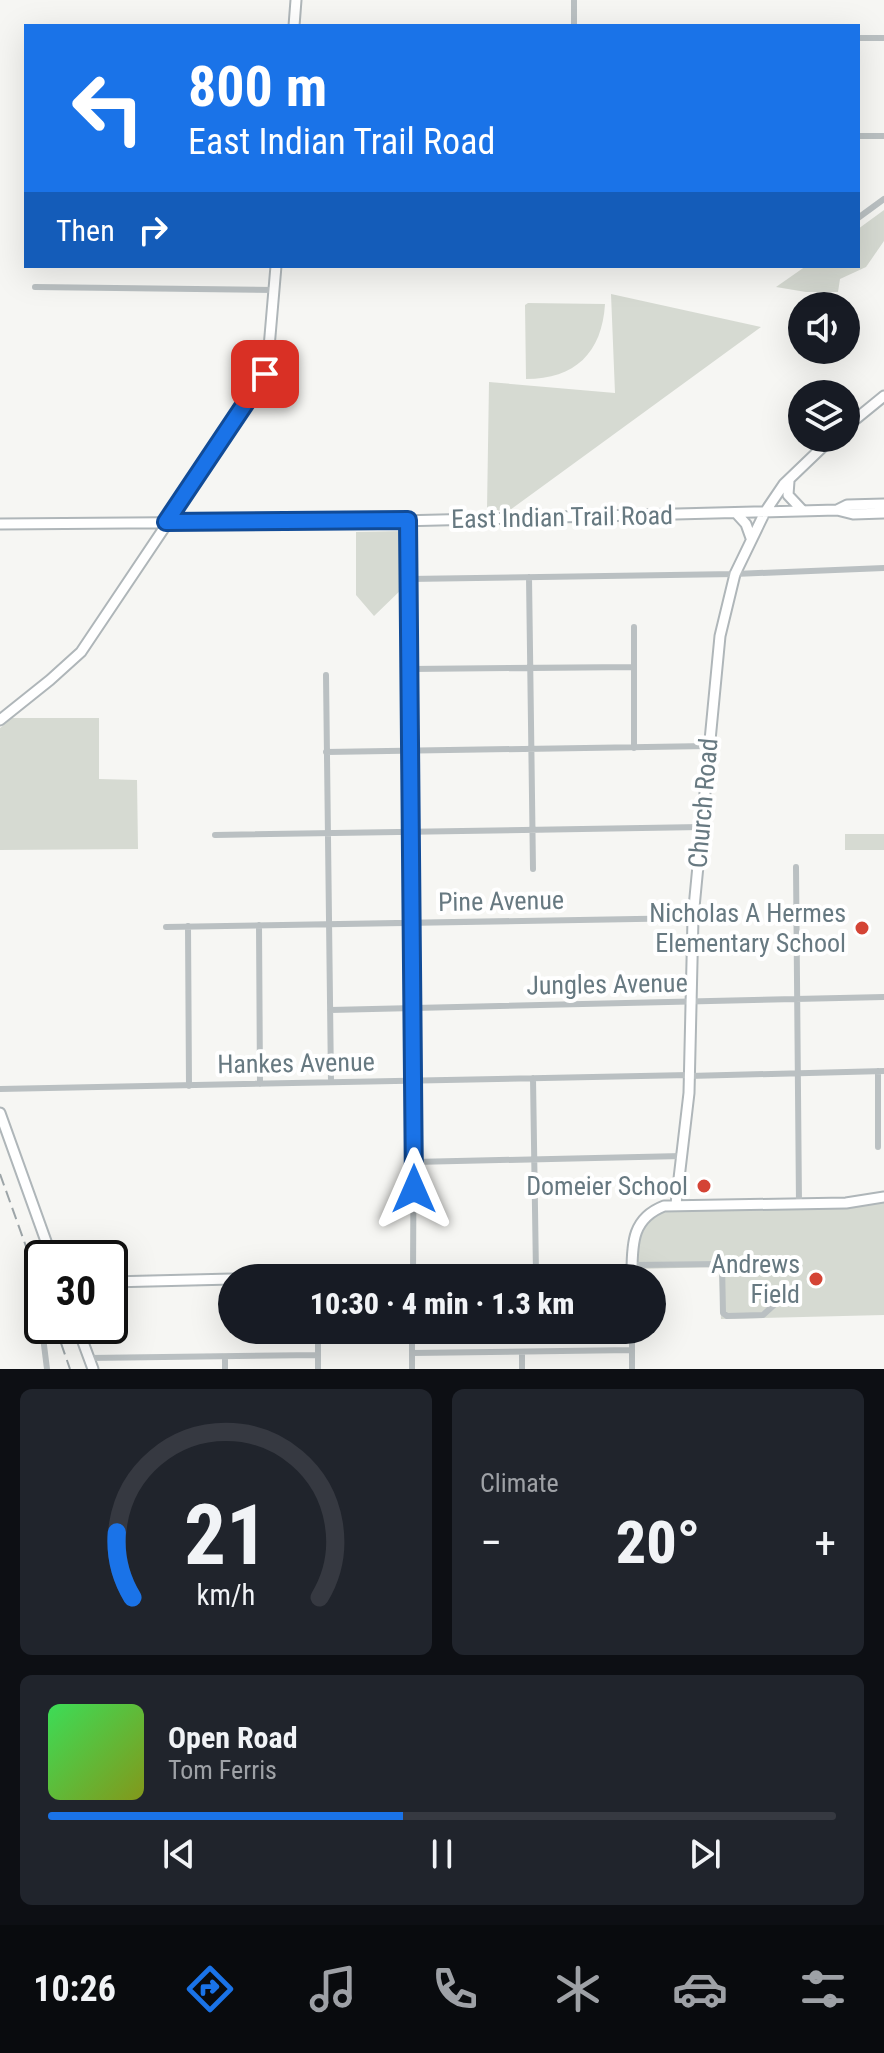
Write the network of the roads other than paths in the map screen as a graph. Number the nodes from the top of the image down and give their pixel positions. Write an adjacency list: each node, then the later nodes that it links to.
1 (296, 0): 3 (street)
2 (574, 0): 4 (street)
3 (294, 24)
4 (574, 24)
5 (860, 38): 6 (street)
6 (884, 38)
7 (860, 136): 8 (street)
8 (884, 136)
9 (884, 199): 10 (street)
10 (860, 217)
11 (276, 268): 13 (street)
12 (35, 287): 13 (street)
13 (274, 290): 25 (street)
14 (884, 396): 15 (street)
15 (860, 416)
16 (817, 452): 17 (street, Church Road)
17 (790, 478): 20 (street); 21 (street, Church Road)
18 (884, 504): 19 (street, East Indian Trail Road)
19 (837, 510): 20 (street, East Indian Trail Road); 23 (street, East Indian Trail Road)
20 (803, 511): 21 (street, East Indian Trail Road)
21 (765, 512): 22 (street, East Indian Trail Road); 27 (street, Church Road)
22 (736, 513): 24 (street, East Indian Trail Road); 27 (street)
23 (884, 513)
24 (408, 520): 25 (street, East Indian Trail Road); 31 (street)
25 (166, 522): 26 (street, East Indian Trail Road); 37 (street)
26 (0, 524)
27 (751, 538): 29 (street, Church Road)
28 (884, 568): 29 (street)
29 (735, 574): 30 (street); 38 (street, Church Road)
30 (529, 577): 31 (street); 34 (street)
31 (409, 579): 35 (street)
32 (634, 627): 33 (street)
33 (634, 667): 34 (street); 39 (street)
34 (530, 668): 35 (street); 41 (street)
35 (410, 669): 40 (street)
36 (326, 675): 42 (street)
37 (0, 720)
38 (708, 746): 39 (street); 43 (street, Church Road)
39 (634, 748): 41 (street)
40 (411, 750): 41 (street); 42 (street); 45 (street)
41 (531, 750): 44 (street)
42 (326, 752): 46 (street)
43 (701, 827): 44 (street); 50 (street, Church Road)
44 (532, 830): 45 (street); 49 (street)
45 (412, 832): 46 (street); 51 (street)
46 (328, 833): 47 (street); 52 (street)
47 (215, 835)
48 (796, 867): 58 (street)
49 (533, 869)
50 (693, 918): 51 (street, Pine Avenue); 57 (street, Church Road)
51 (413, 923): 52 (street, Pine Avenue); 59 (street)
52 (329, 924): 53 (street, Pine Avenue); 60 (street)
53 (259, 925): 54 (street, Pine Avenue); 67 (street)
54 (188, 926): 55 (street, Pine Avenue); 68 (street)
55 (166, 927)
56 (884, 997): 58 (street, Jungles Avenue)
57 (690, 1001): 58 (street, Jungles Avenue); 59 (street, Jungles Avenue); 63 (street, Church Road)
58 (796, 1001): 62 (street)
59 (413, 1009): 60 (street, Jungles Avenue); 65 (street)
60 (330, 1010): 66 (street)
61 (881, 1071): 62 (street, Hankes Avenue); 71 (street)
62 (797, 1073): 63 (street, Hankes Avenue); 77 (street)
63 (689, 1076): 64 (street, Hankes Avenue); 72 (street, Church Road)
64 (533, 1078): 65 (street, Hankes Avenue); 73 (street)
65 (414, 1081): 66 (street, Hankes Avenue); 74 (street)
66 (331, 1082): 67 (street, Hankes Avenue)
67 (260, 1084): 68 (street, Hankes Avenue)
68 (189, 1086): 69 (street, Hankes Avenue)
69 (0, 1089)
70 (0, 1113): 78 (street)
71 (878, 1147)
72 (683, 1156): 73 (street); 76 (street, Church Road)
73 (534, 1159): 74 (street); 80 (street)
74 (414, 1162): 79 (street)
75 (884, 1197): 77 (street)
76 (676, 1204): 77 (street); 81 (street)
77 (799, 1204)
78 (46, 1240)
79 (413, 1264)
80 (536, 1264)
81 (632, 1264)
82 (666, 1269): 85 (street)
83 (218, 1279): 84 (street)
84 (128, 1282)
85 (774, 1305)
86 (44, 1344): 97 (street)
87 (84, 1344): 96 (street)
88 (318, 1344): 94 (street)
89 (412, 1344): 93 (street)
90 (632, 1344): 91 (street)
91 (632, 1350): 92 (street); 103 (street)
92 (522, 1352): 93 (street); 102 (street)
93 (412, 1353): 101 (street)
94 (318, 1355): 95 (street); 100 (street)
95 (225, 1357): 96 (street); 99 (street)
96 (89, 1358): 98 (street)
97 (47, 1369)
98 (93, 1369)
99 (225, 1369)
100 (318, 1369)
101 (412, 1369)
102 (522, 1369)
103 (632, 1369)

